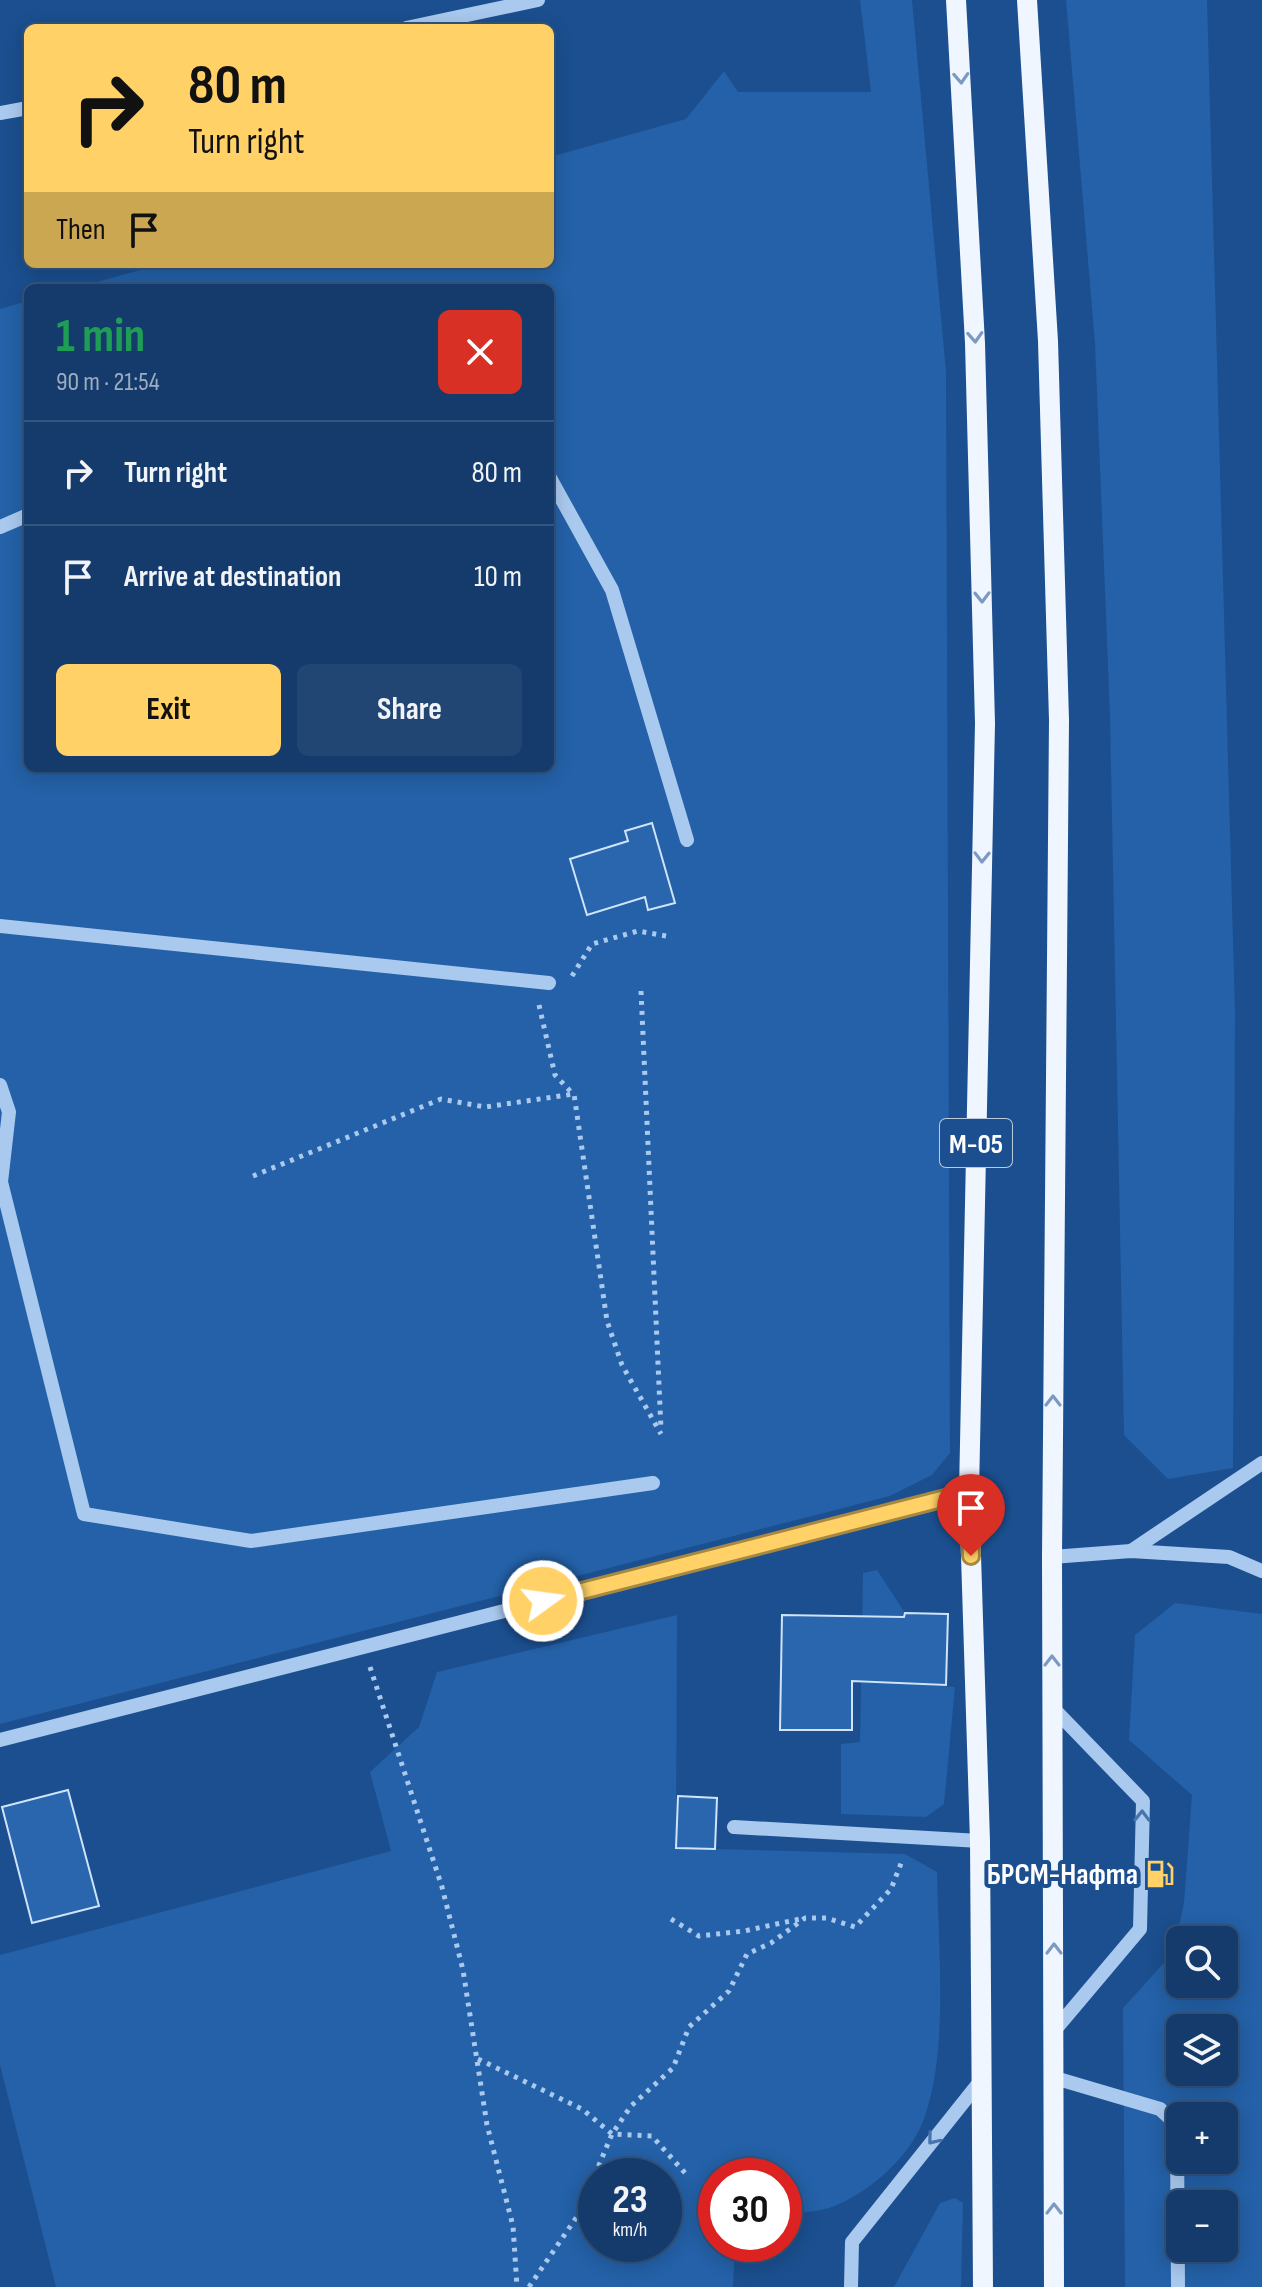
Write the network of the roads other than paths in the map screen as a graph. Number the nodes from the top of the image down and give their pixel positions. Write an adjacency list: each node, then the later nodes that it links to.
1 (538, 0): 4 (street)
2 (956, 0): 16 (main road, М-05, one-way to 16)
3 (1027, 0): 18 (main road, М-05, one-way to 3)
4 (425, 24)
5 (24, 109): 6 (street)
6 (0, 113)
7 (554, 485): 10 (street)
8 (24, 517): 9 (street)
9 (0, 527)
10 (687, 840)
11 (0, 926): 12 (street)
12 (542, 982)
13 (0, 1085): 15 (street)
14 (1262, 1463): 17 (street)
15 (653, 1483)
16 (969, 1492): 21 (street); 23 (main road, М-05)
17 (1131, 1551): 18 (street); 19 (street)
18 (1052, 1557): 20 (main road, М-05, one-way to 18)
19 (1262, 1571)
20 (1053, 1708): 24 (main road, М-05, one-way to 20); 24 (street, one-way to 20)
21 (0, 1740)
22 (734, 1827): 23 (street)
23 (980, 1841): 25 (main road, М-05)
24 (1054, 2031): 26 (main road, М-05)
25 (982, 2078): 27 (street, one-way to 27); 28 (main road, М-05)
26 (1055, 2078): 29 (main road, М-05, one-way to 26); 30 (street)
27 (851, 2287)
28 (983, 2287)
29 (1054, 2287)
30 (1178, 2287)

